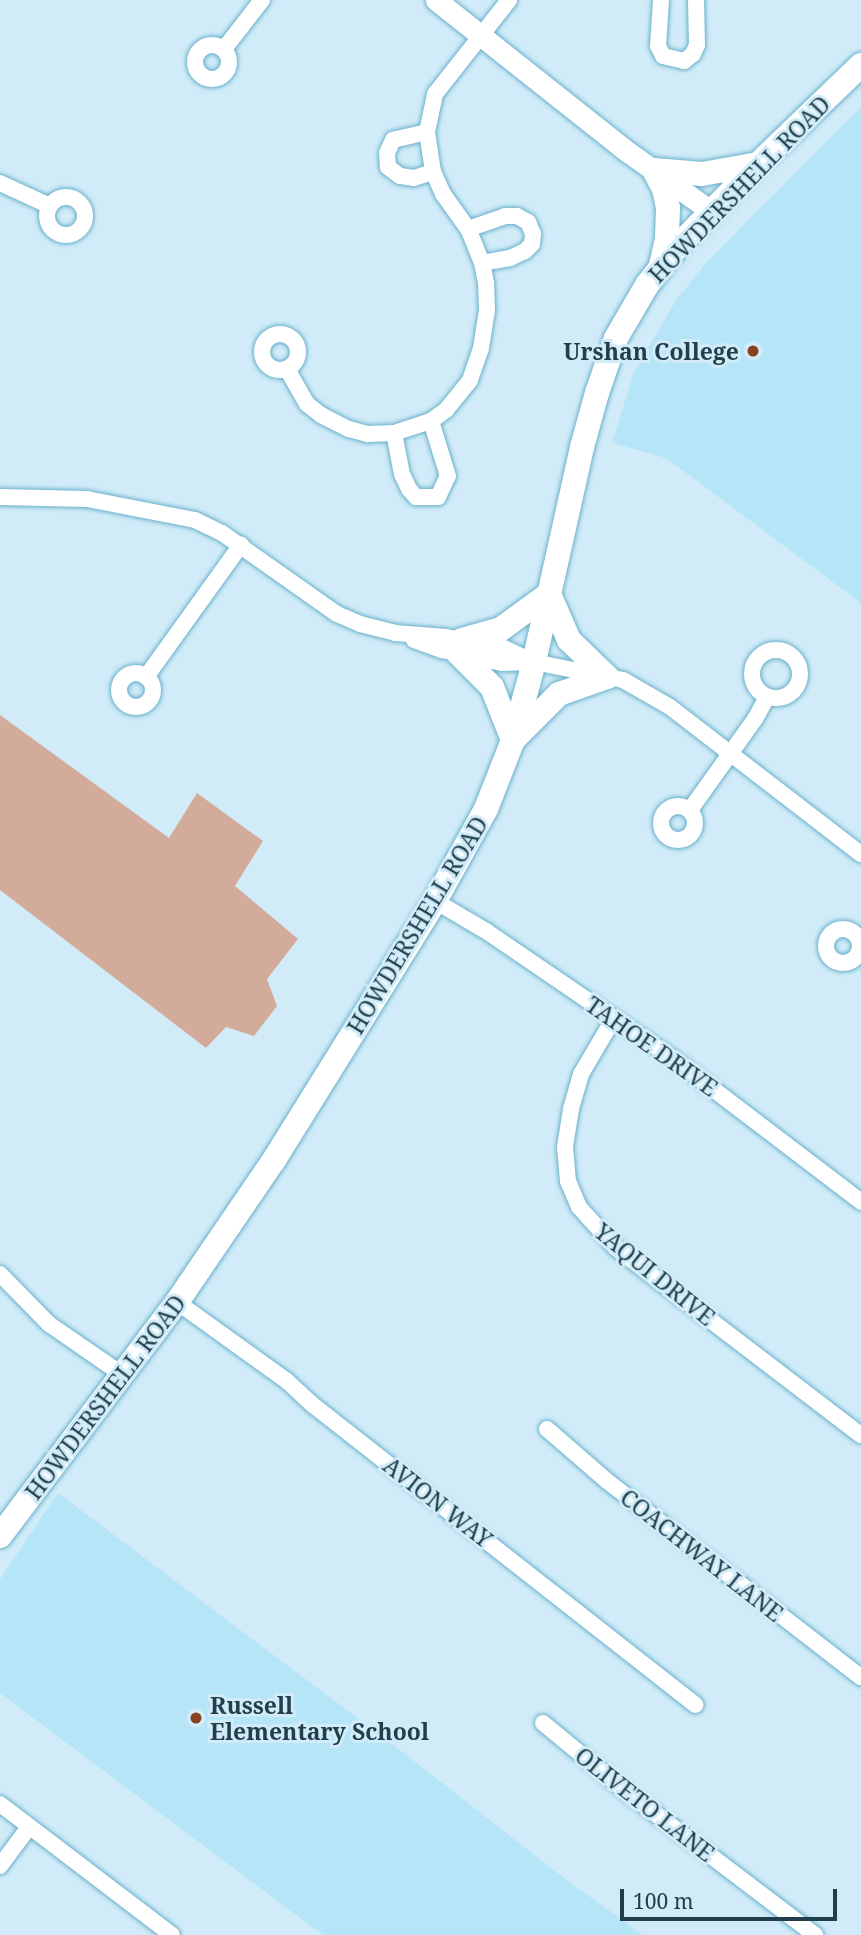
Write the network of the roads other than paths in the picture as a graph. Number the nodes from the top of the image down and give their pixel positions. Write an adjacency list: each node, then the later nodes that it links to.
1 (262, 0): 7 (street)
2 (436, 0): 6 (street)
3 (509, 0): 6 (street)
4 (661, 0): 5 (street)
5 (696, 0)
6 (482, 35): 9 (street); 11 (street)
7 (224, 49)
8 (861, 65): 10 (main road, HOWDERSHELL ROAD)
9 (427, 132): 12 (street); 12 (street)
10 (758, 164): 11 (main road); 15 (main road, HOWDERSHELL ROAD)
11 (654, 170): 15 (street); 18 (main road)
12 (433, 172): 16 (street)
13 (0, 183): 14 (street)
14 (50, 206)
15 (712, 212): 18 (main road, HOWDERSHELL ROAD)
16 (468, 229): 17 (street); 17 (street)
17 (482, 263): 20 (street)
18 (660, 269): 24 (main road, HOWDERSHELL ROAD)
19 (287, 369): 21 (street)
20 (430, 421): 21 (street); 21 (street)
21 (394, 433)
22 (0, 497): 23 (street)
23 (241, 545): 25 (street); 27 (street)
24 (549, 594): 25 (main road); 26 (main road, HOWDERSHELL ROAD); 28 (main road)
25 (460, 646): 26 (street); 30 (main road)
26 (534, 662): 28 (street); 30 (main road, HOWDERSHELL ROAD)
27 (146, 677)
28 (607, 677): 30 (main road); 31 (street)
29 (767, 697): 31 (street)
30 (513, 740): 34 (main road, HOWDERSHELL ROAD)
31 (731, 753): 32 (street); 33 (street)
32 (690, 810)
33 (861, 854)
34 (435, 901): 35 (street, TAHOE DRIVE); 38 (main road, HOWDERSHELL ROAD)
35 (614, 1018): 36 (street, TAHOE DRIVE); 41 (street, YAQUI DRIVE)
36 (861, 1202)
37 (0, 1273): 39 (street)
38 (177, 1303): 39 (main road, HOWDERSHELL ROAD); 44 (street, AVION WAY)
39 (123, 1375): 42 (main road, HOWDERSHELL ROAD)
40 (547, 1429): 43 (street, COACHWAY LANE)
41 (861, 1435)
42 (4, 1520)
43 (861, 1677)
44 (695, 1705)
45 (543, 1723): 49 (street, OLIVETO LANE)
46 (0, 1804): 47 (street)
47 (30, 1826): 48 (street); 50 (street)
48 (0, 1866)
49 (808, 1933)
50 (172, 1935)

